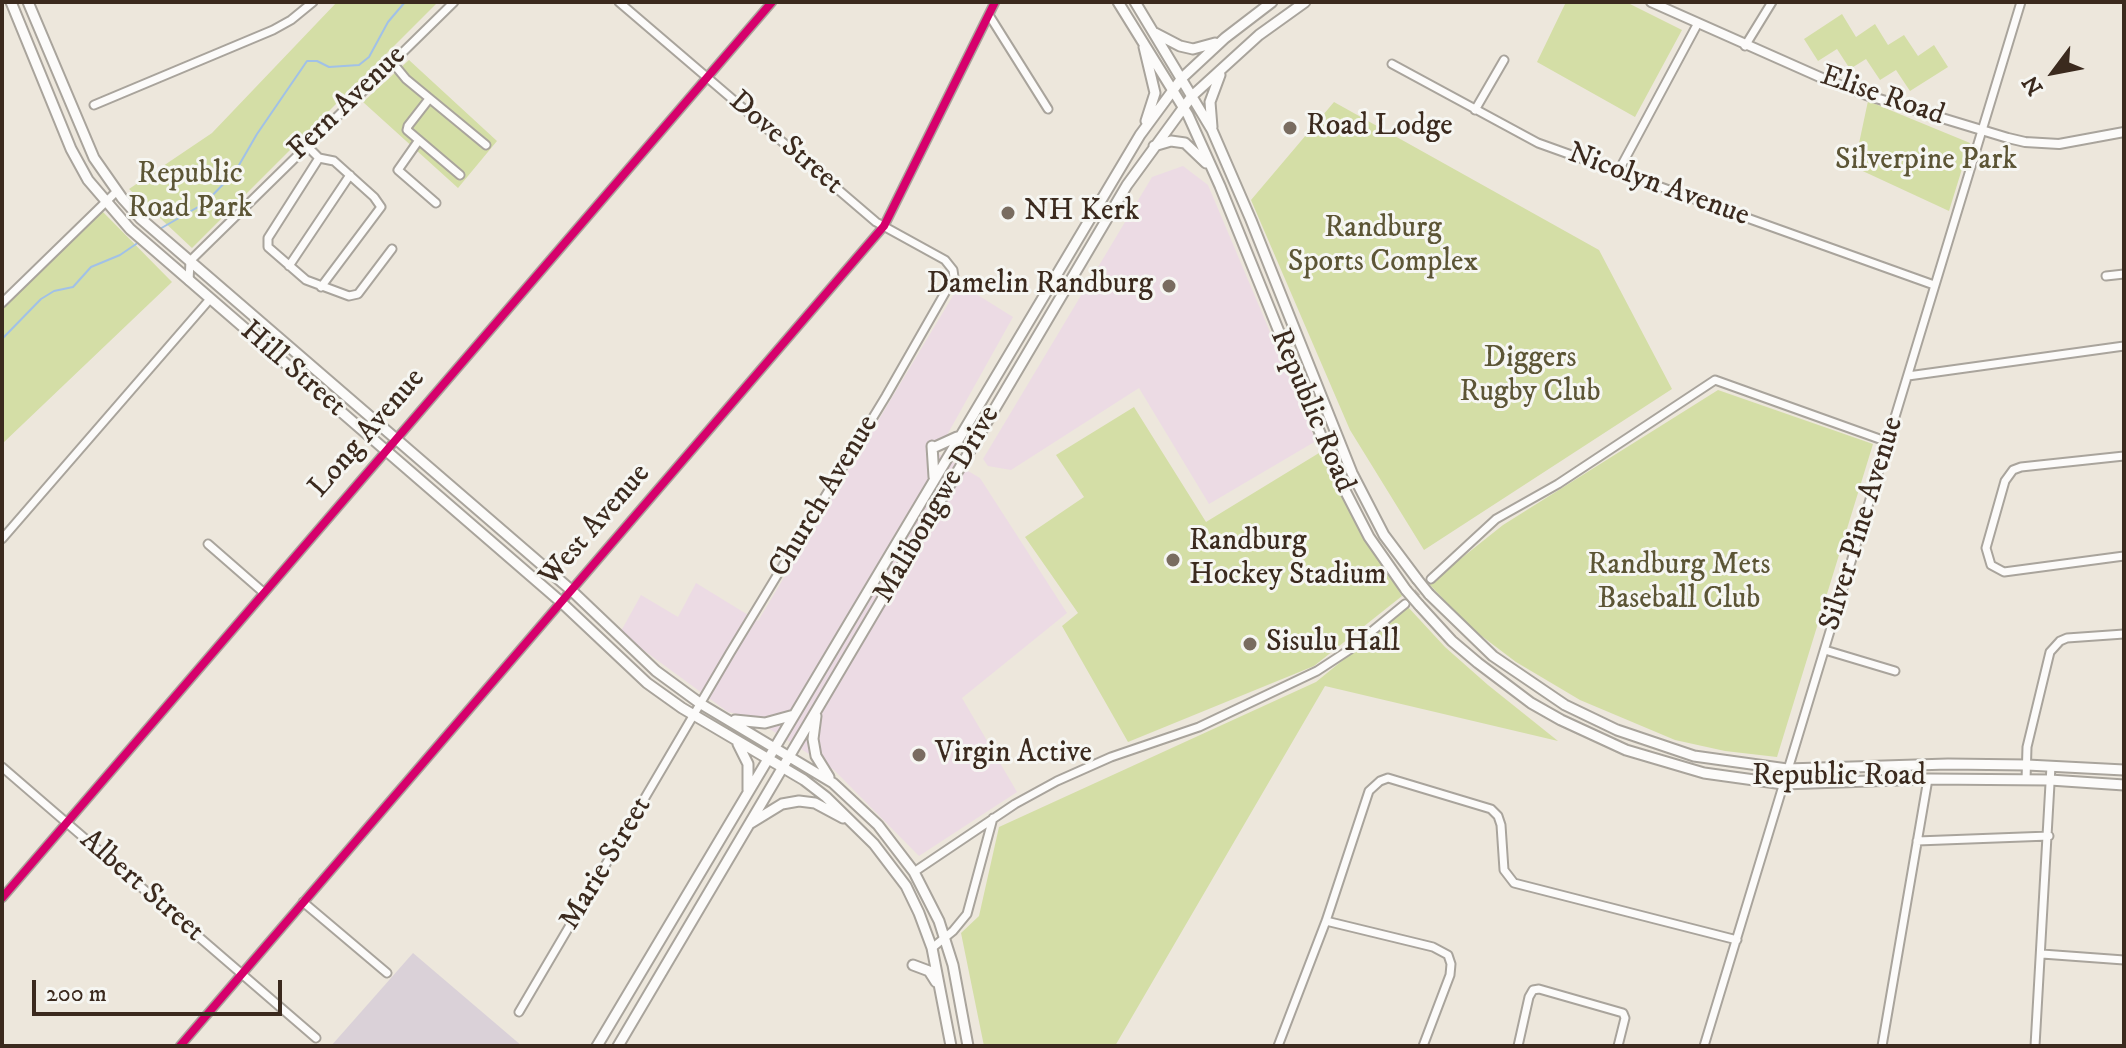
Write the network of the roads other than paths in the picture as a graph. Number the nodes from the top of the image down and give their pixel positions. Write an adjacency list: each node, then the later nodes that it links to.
1 (11, 2): 48 (main road, Hill Street)
2 (28, 2): 47 (main road, Hill Street)
3 (313, 2): 30 (street)
4 (454, 2): 23 (street, Fern Avenue)
5 (619, 2): 25 (street, Dove Street)
6 (772, 2): 25 (street, Long Avenue)
7 (995, 2): 15 (street, West Avenue)
8 (1118, 2): 19 (main road, Republic Road)
9 (1135, 2): 17 (main road, Republic Road)
10 (1272, 2): 18 (main road, Malibongwe Drive)
11 (1305, 2): 22 (main road, Malibongwe Drive)
12 (1651, 2): 16 (street, Elise Road)
13 (1772, 2): 20 (street)
14 (2021, 2): 35 (street, Silver Pine Avenue)
15 (989, 15): 32 (street); 50 (street, West Avenue)
16 (1698, 23): 20 (street, Elise Road); 43 (street)
17 (1154, 32): 18 (main road); 26 (main road, Republic Road)
18 (1225, 38): 26 (main road, Malibongwe Drive)
19 (1142, 40): 27 (main road, Republic Road); 37 (main road)
20 (1745, 46): 35 (street, Elise Road)
21 (1504, 60): 33 (street)
22 (1230, 61): 28 (main road, Malibongwe Drive); 34 (main road)
23 (392, 62): 29 (street); 39 (street, Fern Avenue)
24 (1392, 64): 33 (street, Nicolyn Avenue)
25 (707, 77): 50 (street, Dove Street); 65 (street, Long Avenue)
26 (1182, 78): 27 (main road, Malibongwe Drive); 28 (main road, Republic Road)
27 (1173, 90): 31 (main road, Republic Road); 37 (main road, Malibongwe Drive)
28 (1192, 96): 31 (main road, Malibongwe Drive); 34 (main road, Republic Road)
29 (429, 99): 38 (street); 40 (street)
30 (94, 105)
31 (1184, 107): 41 (main road, Malibongwe Drive); 46 (main road, Republic Road)
32 (1048, 109)
33 (1475, 110): 43 (street, Nicolyn Avenue)
34 (1212, 130): 94 (main road, Republic Road, bridge)
35 (1982, 130): 36 (street, Elise Road); 58 (street, Silver Pine Avenue)
36 (2124, 132)
37 (1140, 135): 64 (main road, Malibongwe Drive)
38 (419, 140): 45 (street); 49 (street)
39 (306, 145): 42 (street); 52 (street, Fern Avenue)
40 (486, 145)
41 (1154, 146): 46 (main road); 82 (main road, Malibongwe Drive)
42 (319, 158): 44 (street); 53 (street)
43 (1618, 172): 58 (street, Nicolyn Avenue)
44 (350, 175): 53 (street); 59 (street)
45 (460, 175)
46 (1220, 186): 100 (main road, Republic Road, bridge)
47 (116, 192): 48 (street); 52 (main road, Hill Street)
48 (105, 202): 57 (main road, Hill Street); 61 (street)
49 (436, 203)
50 (884, 226): 56 (street, Dove Street); 74 (street, West Avenue)
51 (392, 249): 59 (street)
52 (190, 261): 57 (street); 65 (main road, Hill Street)
53 (289, 266): 59 (street)
54 (2124, 274): 55 (street)
55 (2106, 276)
56 (954, 277): 81 (street, Church Avenue)
57 (189, 281): 60 (main road, Hill Street)
58 (1934, 285): 63 (street, Silver Pine Avenue)
59 (321, 287)
60 (210, 299): 67 (main road, Hill Street); 70 (street)
61 (2, 303)
62 (2124, 346): 63 (street)
63 (1908, 376): 66 (street, Silver Pine Avenue)
64 (960, 435): 69 (main road, Malibongwe Drive); 69 (main road)
65 (396, 439): 67 (street, Long Avenue); 74 (main road, Hill Street)
66 (1888, 442): 73 (street); 79 (street, Silver Pine Avenue)
67 (385, 451): 75 (street, Long Avenue); 76 (main road, Hill Street)
68 (2124, 456): 72 (street)
69 (934, 481): 83 (main road, Malibongwe Drive)
70 (2, 539)
71 (208, 544): 75 (street)
72 (2124, 556)
73 (1431, 579)
74 (571, 590): 76 (street, West Avenue); 81 (main road, Hill Street)
75 (263, 592): 104 (street, Long Avenue)
76 (561, 602): 84 (main road, Hill Street); 111 (street, West Avenue)
77 (1405, 604): 103 (street)
78 (2124, 634): 90 (street)
79 (1825, 650): 80 (street); 94 (street, Silver Pine Avenue)
80 (1895, 671)
81 (701, 704): 84 (street, Church Avenue); 85 (main road, Hill Street)
82 (819, 705): 88 (main road, Malibongwe Drive); 99 (main road)
83 (796, 714): 85 (main road); 87 (main road, Malibongwe Drive)
84 (694, 715): 86 (main road, Hill Street); 122 (street, Marie Street)
85 (727, 719): 87 (main road, Hill Street)
86 (736, 740): 89 (main road, Hill Street); 102 (main road)
87 (776, 748): 88 (main road, Hill Street); 89 (main road, Malibongwe Drive)
88 (790, 756): 93 (main road, Malibongwe Drive); 99 (main road, Hill Street)
89 (769, 759): 93 (main road, Hill Street); 102 (main road, Malibongwe Drive)
90 (2027, 765): 91 (main road, Republic Road); 94 (main road, Republic Road); 97 (street)
91 (2051, 766): 95 (main road, Republic Road); 98 (street)
92 (2, 767): 104 (street, Albert Street)
93 (782, 768): 105 (main road, Malibongwe Drive); 106 (main road, Hill Street)
94 (1787, 769): 100 (street, Silver Pine Avenue)
95 (2124, 770)
96 (1928, 779): 97 (main road, Republic Road); 100 (main road, Republic Road); 108 (street)
97 (2026, 780): 98 (main road, Republic Road)
98 (2050, 780): 101 (main road, Republic Road); 107 (street)
99 (833, 783): 109 (main road)
100 (1783, 784): 114 (street, Silver Pine Avenue)
101 (2124, 785)
102 (748, 794): 125 (main road, Malibongwe Drive)
103 (993, 818): 109 (street); 113 (street)
104 (66, 823): 110 (street, Long Avenue); 120 (street, Albert Street)
105 (749, 824): 106 (main road); 126 (main road, Malibongwe Drive)
106 (856, 825): 115 (main road)
107 (2049, 836): 108 (street); 116 (street)
108 (1917, 841): 134 (street)
109 (914, 872): 113 (main road)
110 (2, 898)
111 (303, 902): 119 (street); 120 (street, West Avenue)
112 (1326, 921): 114 (street); 129 (street); 130 (street)
113 (945, 938): 115 (street); 128 (main road)
114 (1737, 940): 133 (street, Silver Pine Avenue)
115 (932, 948): 121 (main road)
116 (2042, 954): 117 (street); 135 (street)
117 (2124, 960)
118 (913, 965): 121 (main road)
119 (387, 973)
120 (241, 975): 123 (street, Albert Street); 124 (street, West Avenue)
121 (942, 991): 127 (main road)
122 (519, 1012)
123 (316, 1038)
124 (180, 1046)
125 (597, 1046)
126 (618, 1046)
127 (951, 1046)
128 (968, 1046)
129 (1278, 1046)
130 (1423, 1046)
131 (1518, 1046): 132 (street)
132 (1618, 1046)
133 (1704, 1046)
134 (1882, 1046)
135 (2035, 1046)

